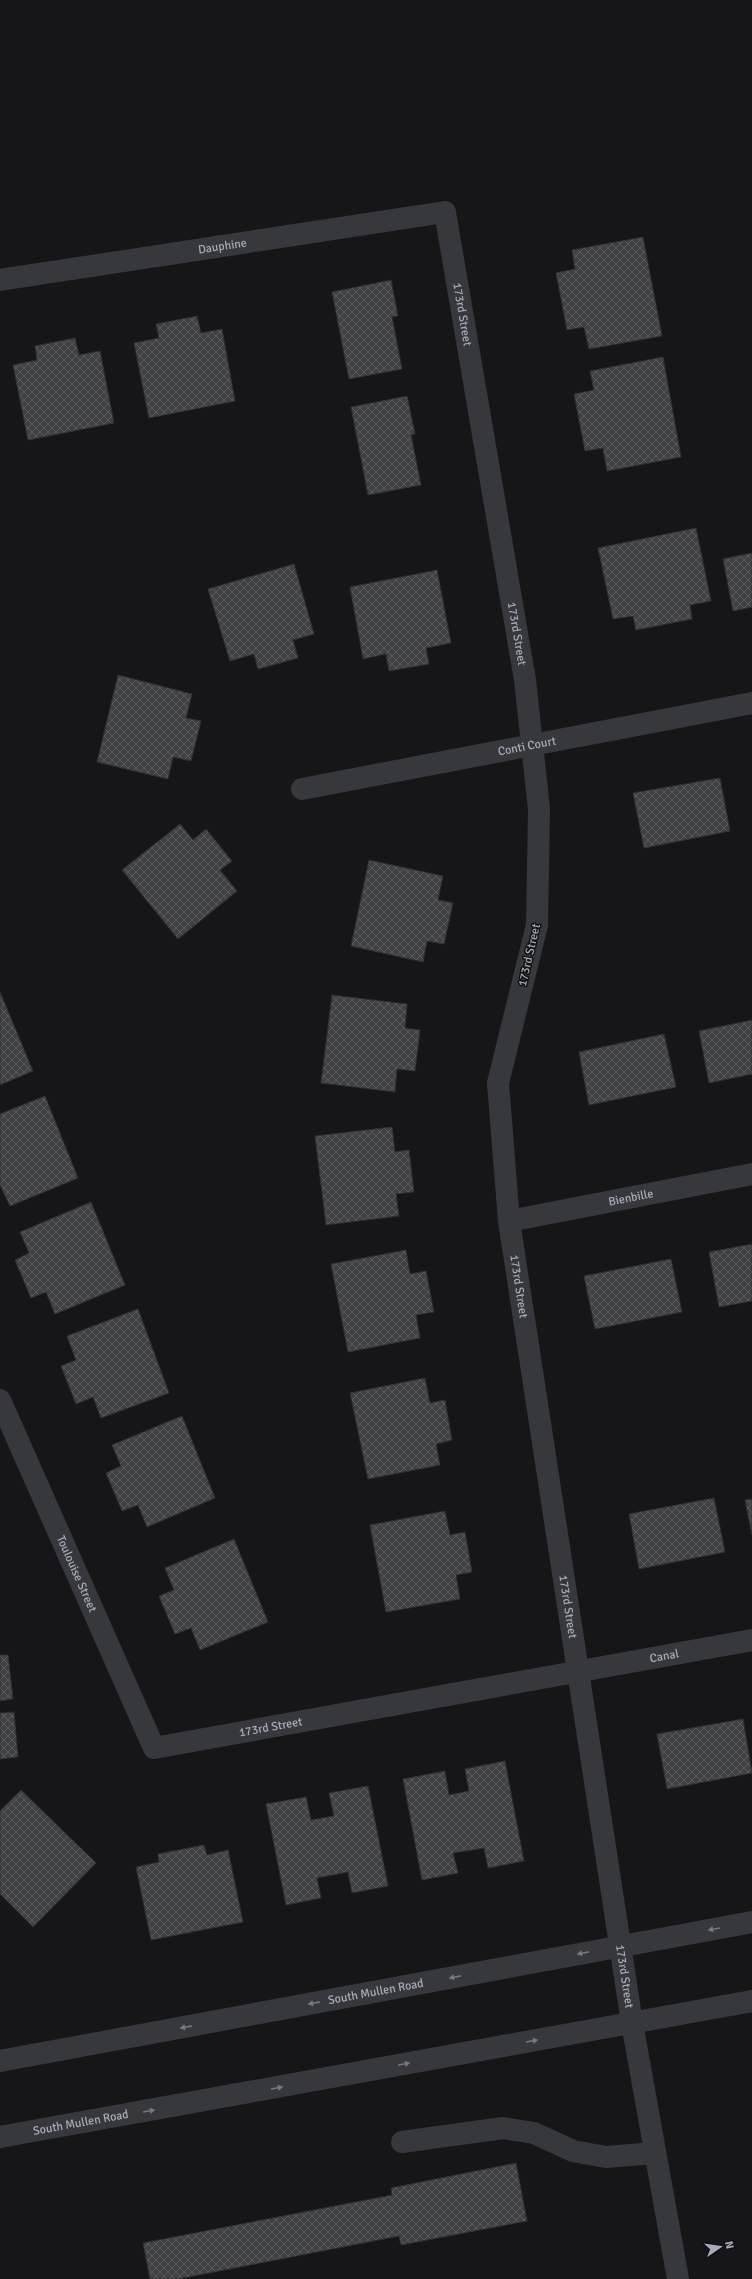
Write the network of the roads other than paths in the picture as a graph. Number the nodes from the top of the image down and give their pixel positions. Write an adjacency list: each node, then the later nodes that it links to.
1 (445, 212): 2 (street, Dauphine); 4 (street, 173rd Street)
2 (0, 280)
3 (752, 703): 4 (street, Conti Court)
4 (532, 745): 5 (street, Conti Court); 7 (street, 173rd Street)
5 (302, 789)
6 (752, 1174): 7 (street, Bienbille)
7 (509, 1221): 10 (street, 173rd Street)
8 (0, 1400): 11 (street, Toulouise Street)
9 (752, 1640): 10 (street, Canal)
10 (578, 1673): 11 (street, 173rd Street); 13 (street, 173rd Street)
11 (154, 1748)
12 (752, 1922): 13 (street, South Mullen Road, one-way to 13)
13 (622, 1946): 15 (street, 173rd Street); 16 (street, South Mullen Road, one-way to 16)
14 (752, 2001): 15 (street, South Mullen Road)
15 (632, 2023): 17 (street, South Mullen Road, one-way to 15); 19 (street, 173rd Street)
16 (0, 2061)
17 (0, 2137)
18 (402, 2142): 19 (street)
19 (655, 2153): 20 (street, 173rd Street)
20 (678, 2279)

